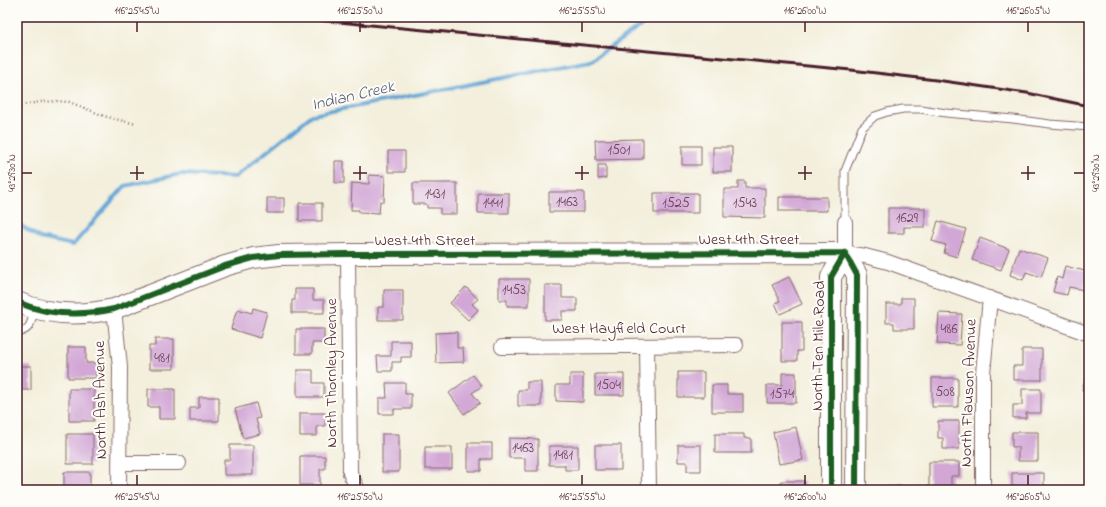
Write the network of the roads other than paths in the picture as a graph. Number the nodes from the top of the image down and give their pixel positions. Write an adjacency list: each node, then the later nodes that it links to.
1 (1089, 127): 2 (lane)
2 (845, 222): 3 (street)
3 (845, 253): 4 (main road, West 4th Street); 5 (street, West 4th Street); 18 (main road, North Ten Mile Road); 19 (main road)
4 (348, 254): 7 (main road, West 4th Street); 16 (street, North Thornley Avenue)
5 (990, 298): 9 (street, West 4th Street); 20 (street, North Flauson Avenue)
6 (26, 305): 7 (main road, West 4th Street); 8 (lane)
7 (114, 309): 13 (street, North Ash Avenue)
8 (17, 333)
9 (1089, 334)
10 (736, 345): 11 (street, West Hayfield Court)
11 (648, 346): 12 (street, West Hayfield Court); 17 (street)
12 (502, 347)
13 (119, 463): 14 (street); 15 (street, North Ash Avenue)
14 (179, 463)
15 (119, 490)
16 (358, 490)
17 (648, 490)
18 (831, 490)
19 (856, 490)
20 (983, 490)

